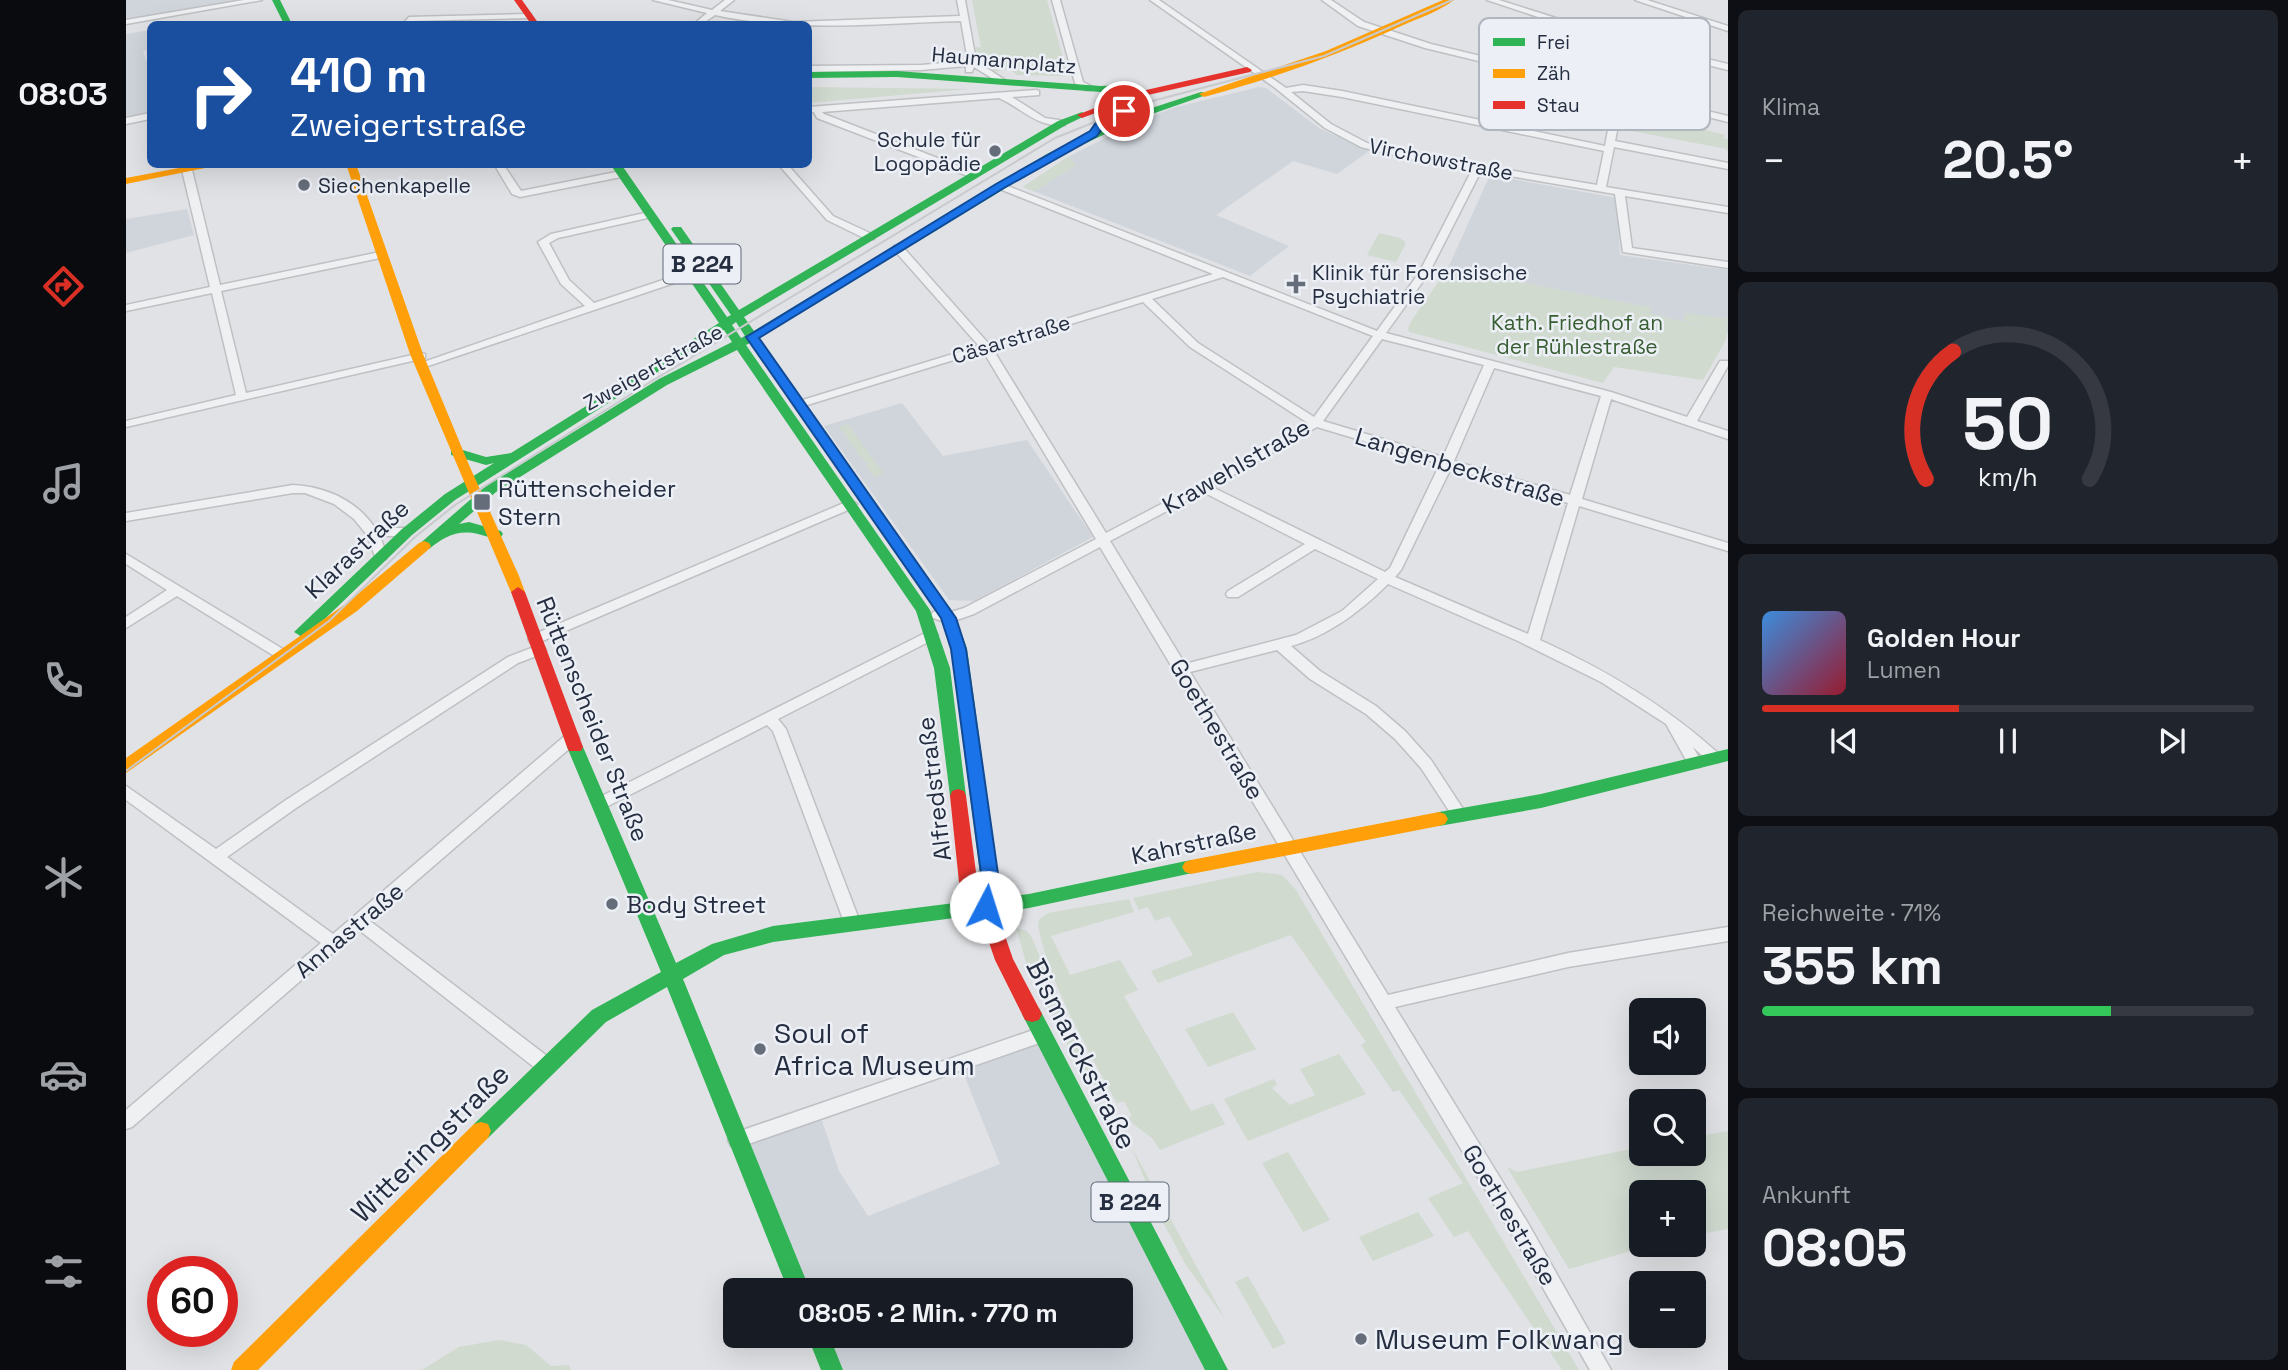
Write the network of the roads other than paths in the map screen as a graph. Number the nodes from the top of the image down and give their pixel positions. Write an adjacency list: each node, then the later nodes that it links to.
1 (258, 0): 23 (street)
2 (276, 0): 19 (main road)
3 (502, 0): 18 (main road)
4 (518, 0): 18 (main road)
5 (657, 0): 14 (street)
6 (730, 0): 14 (street)
7 (961, 0): 15 (street)
8 (1056, 0): 38 (street)
9 (1154, 0): 33 (street, Virchowstraße)
10 (1326, 0): 27 (street)
11 (1450, 0): 27 (main road)
12 (1491, 0): 16 (street)
13 (1639, 0): 17 (street)
14 (714, 12): 21 (street); 22 (street)
15 (964, 18): 25 (street); 29 (street)
16 (1547, 18)
17 (1694, 18)
18 (523, 20): 20 (street)
19 (286, 21)
20 (420, 21)
21 (702, 21)
22 (782, 21)
23 (126, 22)
24 (1710, 23): 26 (street)
25 (812, 24)
26 (1728, 29)
27 (1383, 31): 28 (street); 33 (main road)
28 (1479, 59)
29 (972, 62): 32 (street, Haumannplatz); 35 (street); 37 (street)
30 (1710, 63): 31 (street)
31 (1728, 67)
32 (812, 69)
33 (1257, 73): 36 (main road, Zweigertstraße); 40 (street, Virchowstraße); 42 (main road, Zweigertstraße)
34 (812, 75): 35 (main road, Haumannplatz)
35 (959, 76): 37 (main road, Haumannplatz)
36 (1196, 79): 38 (main road, Haumannplatz); 44 (main road, Zweigertstraße)
37 (1001, 80): 41 (main road, Haumannplatz)
38 (1079, 83): 41 (main road, Haumannplatz); 44 (main road)
39 (812, 85): 41 (main road, Haumannplatz)
40 (1283, 91): 53 (street); 67 (street, Virchowstraße)
41 (1044, 92): 43 (street, Haumannplatz); 44 (main road, Haumannplatz); 45 (street, Haumannplatz); 51 (main road)
42 (1191, 96): 44 (main road, Haumannplatz); 56 (main road, Zweigertstraße)
43 (997, 97): 45 (street, Haumannplatz); 46 (street, Haumannplatz)
44 (1116, 102): 51 (main road, Zweigertstraße); 56 (main road)
45 (1019, 104): 49 (street, Haumannplatz)
46 (813, 110): 69 (street)
47 (1710, 115): 50 (street)
48 (147, 117): 52 (street)
49 (1034, 119): 51 (street); 57 (street)
50 (1728, 119)
51 (1069, 120): 57 (main road, Zweigertstraße)
52 (126, 121)
53 (1479, 121)
54 (1527, 130): 58 (street)
55 (1612, 130): 58 (street)
56 (1094, 134): 71 (main road, Zweigertstraße)
57 (1033, 140): 69 (main road, Zweigertstraße)
58 (1609, 146): 59 (street); 72 (street)
59 (1728, 166)
60 (178, 168): 68 (main road)
61 (182, 168): 70 (main road)
62 (186, 168): 82 (street)
63 (352, 168): 78 (main road, Rüttenscheider Straße)
64 (500, 168): 65 (street)
65 (622, 168): 75 (main road, Alfredstraße / B 224); 86 (main road, Alfredstraße / B 224)
66 (786, 168): 76 (street)
67 (1478, 168): 72 (street, Virchowstraße); 87 (street, Krawehlstraße)
68 (126, 175)
69 (973, 175): 76 (main road, Zweigertstraße)
70 (126, 181)
71 (1000, 186): 77 (main road, Zweigertstraße); 81 (street)
72 (1601, 188): 73 (street, Virchowstraße)
73 (1620, 192): 74 (street, Virchowstraße); 79 (street)
74 (1728, 210)
75 (649, 215): 80 (main road, Alfredstraße / B 224); 84 (street)
76 (870, 237): 86 (main road, Zweigertstraße)
77 (898, 248): 88 (main road, Zweigertstraße); 89 (street, Goethestraße)
78 (380, 255): 82 (street); 90 (main road, Rüttenscheider Straße)
79 (1728, 265)
80 (691, 274): 84 (street); 86 (main road, Alfredstraße / B 224)
81 (1223, 274): 83 (street, Cäsarstraße); 87 (street)
82 (218, 289): 85 (street); 94 (street)
83 (1145, 298): 89 (street, Cäsarstraße); 97 (street, Langenbeckstraße)
84 (592, 307): 90 (street)
85 (126, 309)
86 (733, 320): 88 (main road, Alfredstraße / B 224); 100 (main road, Zweigertstraße)
87 (1380, 335): 92 (street); 97 (street, Krawehlstraße)
88 (746, 340): 95 (main road, Alfredstraße / B 224); 104 (main road, Zweigertstraße); 106 (main road, Alfredstraße / B 224)
89 (986, 347): 95 (street, Cäsarstraße); 112 (street, Goethestraße)
90 (423, 360): 94 (street); 101 (main road, Rüttenscheider Straße)
91 (1727, 361): 96 (street)
92 (1490, 365): 93 (street); 102 (street)
93 (1607, 394): 96 (street); 105 (street)
94 (242, 398): 98 (street)
95 (800, 404): 121 (main road, Alfredstraße / B 224)
96 (1690, 422): 99 (street)
97 (1316, 423): 102 (street, Langenbeckstraße); 103 (street, Krawehlstraße)
98 (126, 424)
99 (1728, 435)
100 (522, 451): 101 (main road); 104 (main road, Zweigertstraße)
101 (456, 452): 104 (main road, Rüttenscheider Straße)
102 (1448, 464): 105 (street, Langenbeckstraße); 117 (street)
103 (1202, 487): 112 (street, Krawehlstraße); 113 (street)
104 (474, 491): 109 (main road, Klarastraße); 110 (main road, Klarastraße); 111 (main road, Rüttenscheider Straße)
105 (1574, 501): 114 (street, Langenbeckstraße); 124 (street)
106 (851, 504): 120 (main road, Alfredstraße / B 224); 125 (street)
107 (126, 517): 108 (street)
108 (371, 532): 109 (street); 115 (street)
109 (407, 532): 115 (main road, Klarastraße)
110 (438, 532): 111 (main road); 127 (main road, Klarastraße)
111 (496, 534): 125 (main road, Rüttenscheider Straße)
112 (1102, 540): 121 (street, Krawehlstraße); 128 (street, Goethestraße)
113 (1315, 542): 117 (street); 119 (street)
114 (1728, 547)
115 (381, 556): 127 (main road, Klarastraße)
116 (126, 558): 118 (street)
117 (1387, 578): 124 (street); 126 (street)
118 (176, 590): 122 (street); 127 (street)
119 (1233, 594)
120 (923, 610): 121 (street); 123 (main road, Alfredstraße / B 224)
121 (948, 618): 140 (main road, Alfredstraße / B 224)
122 (126, 622)
123 (931, 635): 129 (street); 140 (main road, Alfredstraße / B 224)
124 (1532, 643): 130 (street)
125 (537, 644): 131 (main road, Rüttenscheider Straße); 139 (street)
126 (1282, 646): 128 (street); 137 (street)
127 (281, 654): 134 (main road, Klarastraße)
128 (1181, 670): 138 (street, Goethestraße)
129 (768, 716): 136 (street); 142 (street)
130 (1670, 721): 132 (street); 133 (street)
131 (572, 738): 136 (main road, Rüttenscheider Straße); 141 (street, Annastraße)
132 (1721, 756): 133 (main road, Kahrstraße)
133 (1695, 763): 137 (main road, Kahrstraße)
134 (126, 767)
135 (126, 792): 139 (street)
136 (601, 803): 145 (main road, Rüttenscheider Straße)
137 (1460, 816): 138 (main road, Kahrstraße)
138 (1289, 846): 140 (main road, Kahrstraße); 146 (street, Goethestraße)
139 (216, 857): 144 (street)
140 (986, 907): 142 (main road, Kahrstraße); 147 (main road, Bismarckstraße / B 224)
141 (359, 921): 144 (street, Annastraße); 148 (street)
142 (852, 922): 145 (main road, Kahrstraße)
143 (1728, 934): 146 (street)
144 (333, 943): 149 (street, Annastraße)
145 (672, 975): 148 (main road, Witteringstraße); 150 (main road, Rüttenscheider Straße)
146 (1383, 1003): 156 (street, Goethestraße)
147 (1042, 1035): 150 (street); 155 (main road, Bismarckstraße / B 224)
148 (545, 1065): 153 (main road, Witteringstraße)
149 (126, 1121)
150 (737, 1140): 151 (main road, Rüttenscheider Straße)
151 (794, 1278)
152 (823, 1348): 154 (main road)
153 (242, 1370)
154 (832, 1370)
155 (1217, 1370)
156 (1601, 1370)

